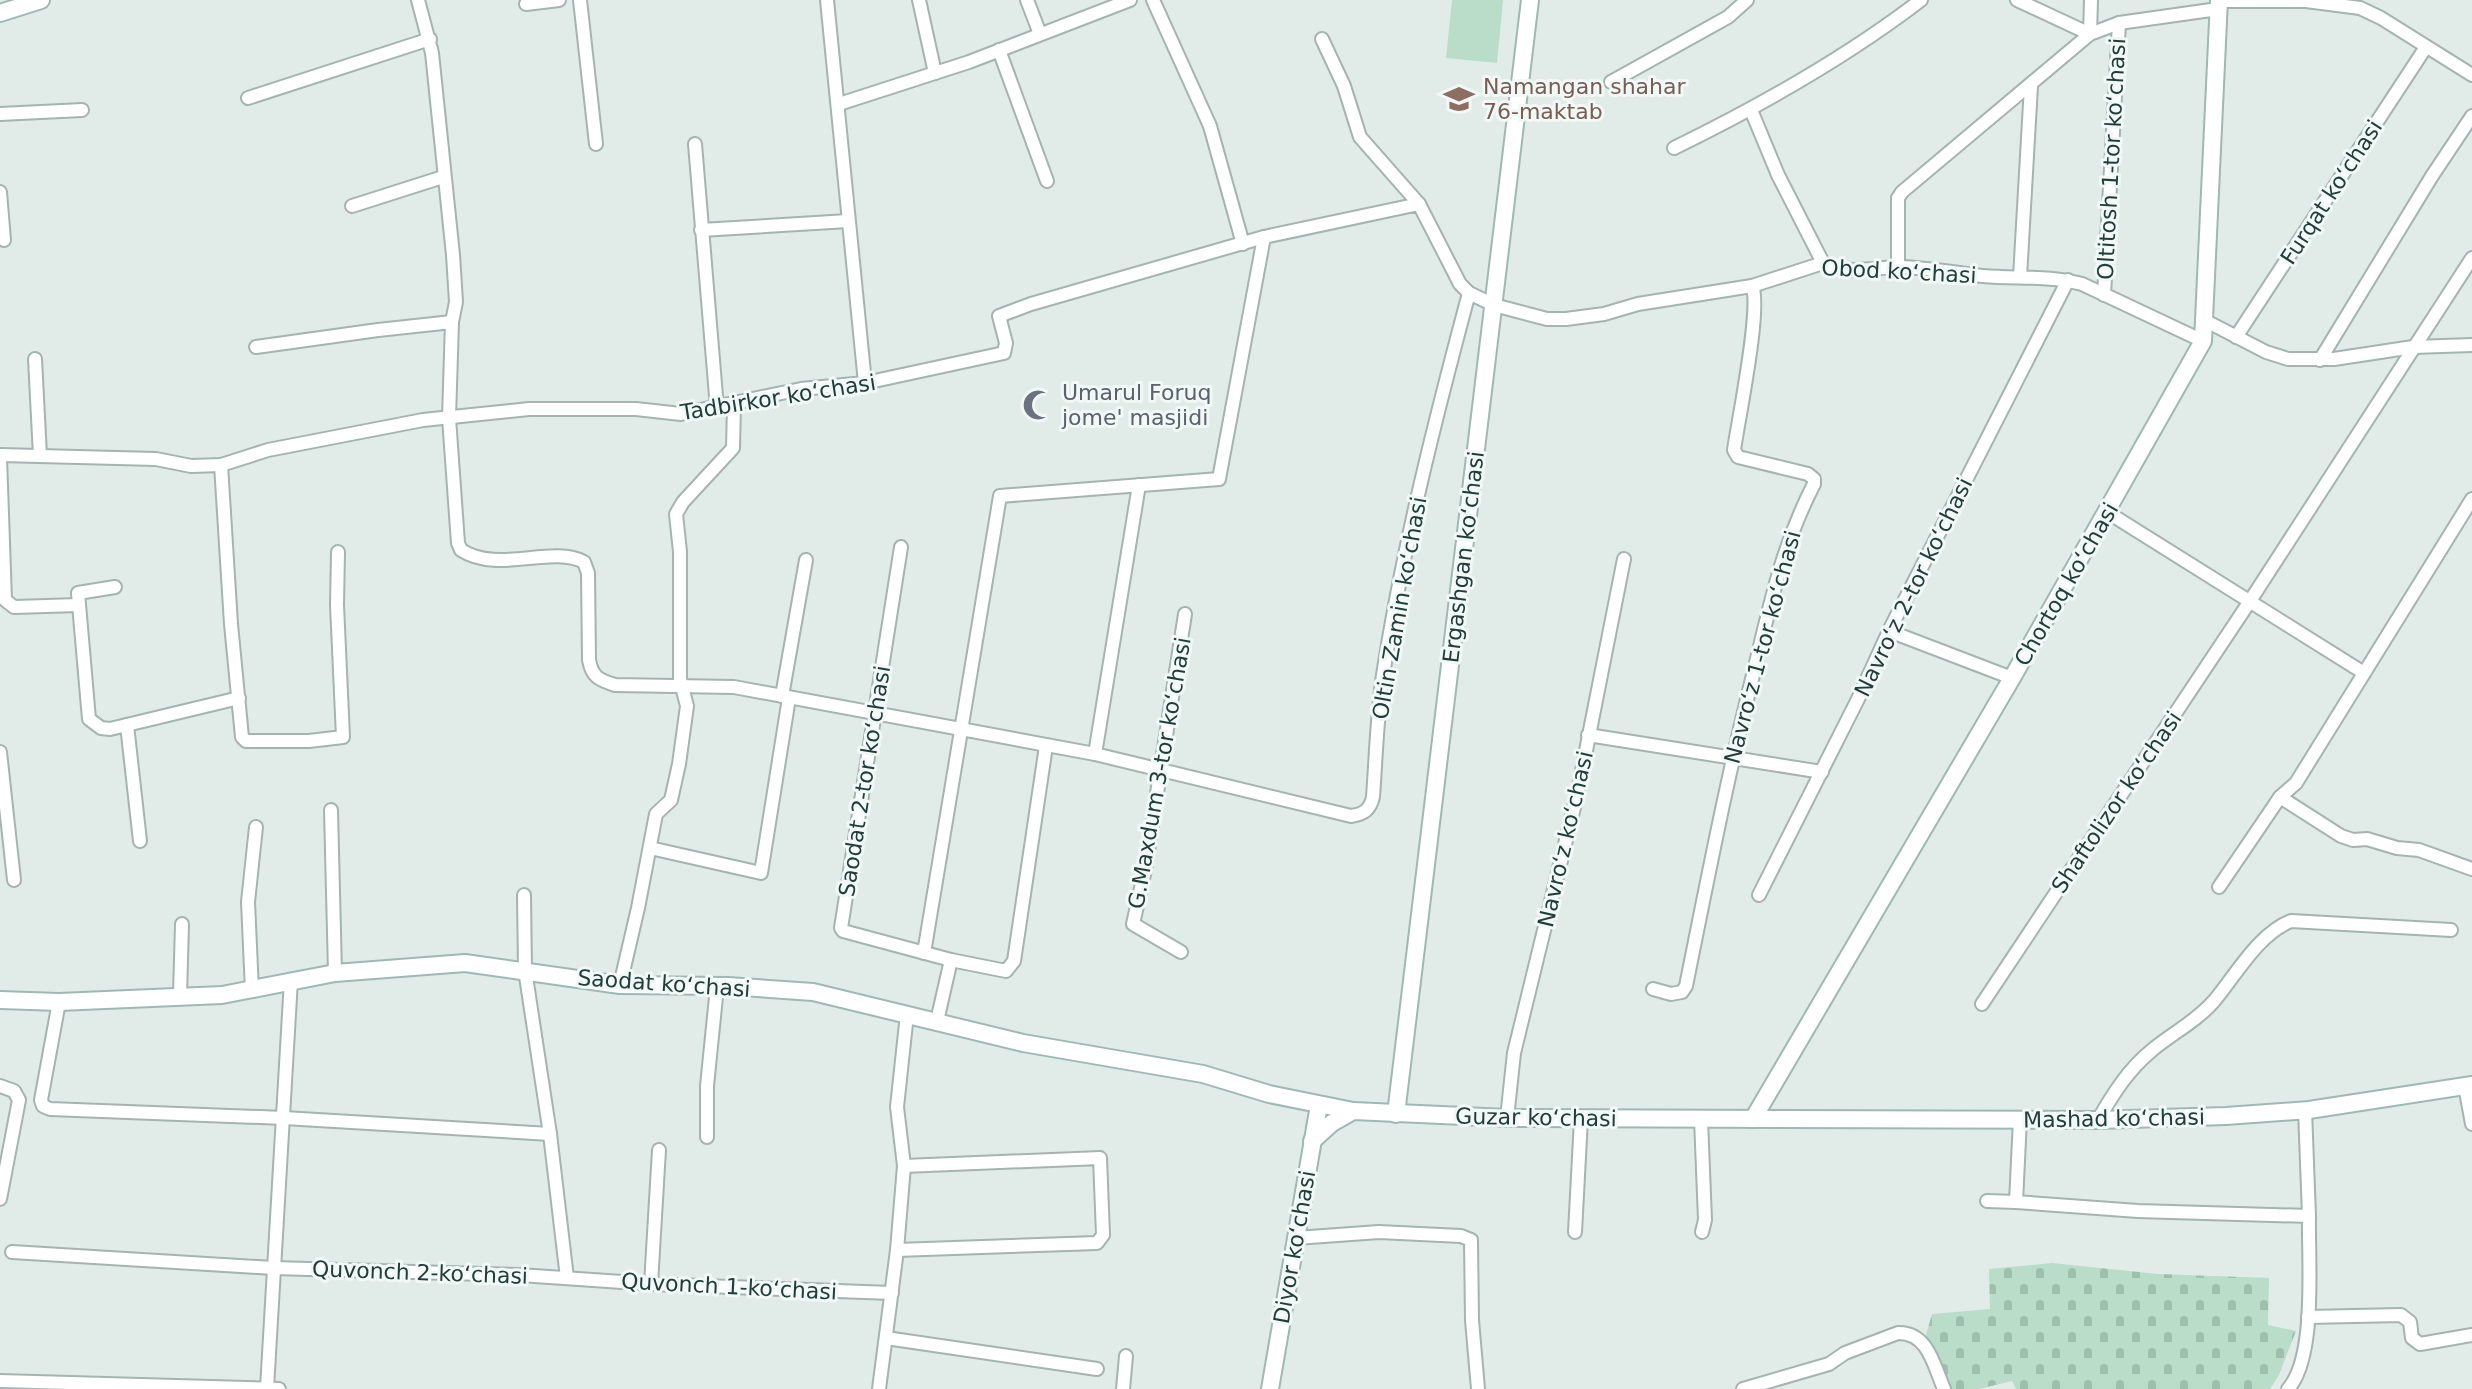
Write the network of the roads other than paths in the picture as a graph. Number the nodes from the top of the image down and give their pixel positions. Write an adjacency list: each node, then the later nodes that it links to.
1 (41, 0): 18 (street)
2 (418, 0): 22 (street)
3 (559, 0): 17 (street)
4 (580, 0): 36 (street)
5 (827, 0): 31 (street)
6 (919, 0): 26 (street)
7 (1027, 0): 20 (street)
8 (1130, 0): 20 (street)
9 (1153, 0): 48 (street)
10 (1530, 0): 57 (street, Ergashgan koʻchasi)
11 (1747, 0): 28 (street)
12 (1921, 0): 33 (street)
13 (2017, 0): 21 (street)
14 (2091, 0): 21 (street)
15 (2306, 1): 16 (street); 24 (street)
16 (2218, 3): 19 (street); 58 (street, Chortoq koʻchasi)
17 (526, 4)
18 (0, 13)
19 (2119, 23): 21 (street); 56 (street, Oltitosh 1-tor koʻchasi)
20 (1040, 34): 25 (street)
21 (2090, 34): 29 (street)
22 (430, 39): 30 (street); 39 (street)
23 (1322, 39): 42 (street)
24 (2426, 47): 27 (street); 60 (street, Furqat koʻchasi)
25 (999, 50): 26 (street); 40 (street)
26 (935, 73): 31 (street)
27 (2472, 75)
28 (1611, 82)
29 (2031, 86): 51 (street); 52 (street)
30 (248, 98)
31 (839, 104): 44 (street)
32 (82, 110): 34 (street)
33 (1751, 110): 38 (street); 50 (street)
34 (0, 114)
35 (2472, 116): 66 (street)
36 (596, 144)
37 (695, 144): 45 (street)
38 (1674, 148)
39 (443, 177): 43 (street); 59 (street)
40 (1047, 181)
41 (0, 192): 47 (street)
42 (1419, 204): 46 (street, Tadbirkor koʻchasi); 55 (street)
43 (352, 206)
44 (848, 221): 45 (street); 67 (street)
45 (701, 230): 69 (street)
46 (1264, 237): 48 (street, Tadbirkor koʻchasi); 74 (street)
47 (4, 240)
48 (1243, 244): 67 (street, Tadbirkor koʻchasi)
49 (2472, 258): 64 (street, Shaftolizor koʻchasi)
50 (1823, 263): 51 (street, Obod koʻchasi); 54 (street, Obod koʻchasi)
51 (1898, 267): 52 (street, Obod koʻchasi)
52 (2020, 277): 53 (street, Obod koʻchasi)
53 (2068, 280): 56 (street, Obod koʻchasi); 86 (street, Navroʻz 2-tor koʻchasi)
54 (1752, 286): 57 (street, Obod koʻchasi); 99 (street, Navroʻz 1-tor koʻchasi)
55 (1469, 293): 57 (street); 100 (street, Oltin Zamin koʻchasi)
56 (2104, 295): 61 (street, Obod koʻchasi)
57 (1494, 305): 135 (street, Ergashgan koʻchasi)
58 (2206, 321): 60 (street); 61 (street, Chortoq koʻchasi)
59 (452, 322): 63 (street); 70 (street)
60 (2236, 337): 66 (street)
61 (2203, 341): 76 (street, Chortoq koʻchasi)
62 (2472, 345): 64 (street)
63 (256, 347)
64 (2413, 347): 66 (street); 83 (street, Shaftolizor koʻchasi)
65 (35, 359): 72 (street)
66 (2320, 360)
67 (865, 383): 68 (street, Tadbirkor koʻchasi)
68 (734, 404): 69 (street, Tadbirkor koʻchasi); 89 (street)
69 (717, 408): 70 (street, Tadbirkor koʻchasi)
70 (449, 418): 73 (street, Tadbirkor koʻchasi); 89 (street)
71 (0, 456): 72 (street, Tadbirkor koʻchasi); 82 (street)
72 (40, 456): 73 (street, Tadbirkor koʻchasi)
73 (221, 465): 91 (street)
74 (1139, 485): 94 (street); 98 (street)
75 (2472, 499): 87 (street)
76 (2107, 512): 83 (street); 88 (street, Chortoq koʻchasi)
77 (901, 547): 92 (street, Saodat 2-tor koʻchasi)
78 (338, 552): 91 (street)
79 (1624, 559): 95 (street, Navroʻz koʻchasi)
80 (806, 560): 90 (street)
81 (115, 587): 84 (street)
82 (2, 601): 84 (street)
83 (2250, 601): 87 (street); 127 (street, Shaftolizor koʻchasi)
84 (79, 605): 93 (street)
85 (1185, 614): 100 (street, G.Maxdum 3-tor koʻchasi)
86 (1889, 631): 88 (street); 101 (street, Navroʻz 2-tor koʻchasi)
87 (2364, 673): 102 (street)
88 (2012, 678): 140 (street, Chortoq koʻchasi)
89 (682, 686): 90 (street); 106 (street)
90 (786, 697): 92 (street); 106 (street)
91 (239, 698): 93 (street)
92 (875, 714): 94 (street); 115 (street, Saodat 2-tor koʻchasi)
93 (127, 725): 105 (street)
94 (961, 731): 96 (street); 115 (street)
95 (1588, 735): 99 (street); 137 (street, Navroʻz koʻchasi)
96 (1046, 746): 98 (street); 116 (street)
97 (0, 752): 108 (street)
98 (1095, 754): 100 (street)
99 (1732, 758): 101 (street); 122 (street, Navroʻz 1-tor koʻchasi)
100 (1162, 769): 114 (street, G.Maxdum 3-tor koʻchasi)
101 (1822, 772): 111 (street, Navroʻz 2-tor koʻchasi)
102 (2280, 797): 107 (street); 109 (street)
103 (331, 810): 118 (street)
104 (256, 827): 123 (street)
105 (140, 841)
106 (650, 848): 120 (street)
107 (2472, 869)
108 (14, 880)
109 (2219, 887)
110 (524, 895): 117 (street)
111 (1759, 895)
112 (182, 924): 124 (street)
113 (2451, 930): 142 (street)
114 (1181, 952)
115 (924, 953): 116 (street)
116 (951, 960): 129 (street)
117 (525, 970): 118 (street, Saodat koʻchasi); 120 (street, Saodat koʻchasi); 144 (street)
118 (335, 973): 119 (street, Saodat koʻchasi)
119 (291, 980): 123 (street, Saodat koʻchasi); 136 (street)
120 (620, 985): 121 (street, Saodat koʻchasi)
121 (717, 987): 128 (street, Saodat koʻchasi); 145 (street)
122 (1653, 989)
123 (252, 991): 124 (street, Saodat koʻchasi)
124 (180, 995): 126 (street, Saodat koʻchasi)
125 (0, 1000): 126 (street, Saodat koʻchasi)
126 (59, 1002): 136 (street)
127 (1982, 1004)
128 (907, 1014): 129 (street, Saodat koʻchasi); 148 (street)
129 (937, 1021): 132 (street, Saodat koʻchasi)
130 (0, 1086): 149 (street)
131 (2468, 1086): 133 (street, Mashad koʻchasi); 143 (street)
132 (1319, 1105): 134 (street, Guzar koʻchasi); 146 (street, Diyor koʻchasi)
133 (2305, 1110): 142 (street, Mashad koʻchasi); 152 (street)
134 (1353, 1111): 135 (street, Guzar koʻchasi); 146 (street)
135 (1396, 1114): 137 (street, Guzar koʻchasi)
136 (284, 1118): 144 (street); 158 (street)
137 (1507, 1118): 138 (street, Guzar koʻchasi)
138 (1581, 1119): 139 (street, Guzar koʻchasi); 153 (street)
139 (1701, 1119): 140 (street, Guzar koʻchasi); 154 (street)
140 (1753, 1119): 141 (street, Mashad koʻchasi)
141 (2020, 1119): 142 (street, Mashad koʻchasi); 151 (street)
142 (2098, 1120)
143 (2472, 1124)
144 (550, 1134): 159 (street)
145 (707, 1137)
146 (1312, 1141): 155 (street, Diyor koʻchasi)
147 (659, 1150): 160 (street)
148 (904, 1166): 156 (street); 156 (street)
149 (0, 1199)
150 (1987, 1201): 151 (street)
151 (2016, 1202): 152 (street)
152 (2309, 1216): 162 (street)
153 (1575, 1232)
154 (1702, 1232)
155 (1296, 1238): 174 (street, Diyor koʻchasi); 175 (street)
156 (897, 1250): 161 (street)
157 (12, 1252): 158 (street, Quvonch 2-koʻchasi)
158 (273, 1268): 159 (street, Quvonch 2-koʻchasi); 170 (street)
159 (567, 1278): 160 (street, Quvonch 1-koʻchasi)
160 (651, 1284): 161 (street, Quvonch 1-koʻchasi)
161 (892, 1293): 164 (street)
162 (2308, 1317): 163 (street); 178 (street)
163 (2472, 1335)
164 (886, 1338): 166 (street); 172 (street)
165 (1126, 1356): 173 (street)
166 (1097, 1369)
167 (0, 1381): 169 (street)
168 (1777, 1385): 176 (street); 177 (street)
169 (125, 1387): 170 (street)
170 (267, 1388): 171 (street)
171 (279, 1389)
172 (879, 1389)
173 (1123, 1389)
174 (1270, 1389)
175 (1478, 1389)
176 (1743, 1389)
177 (1944, 1389)
178 (2288, 1389)

